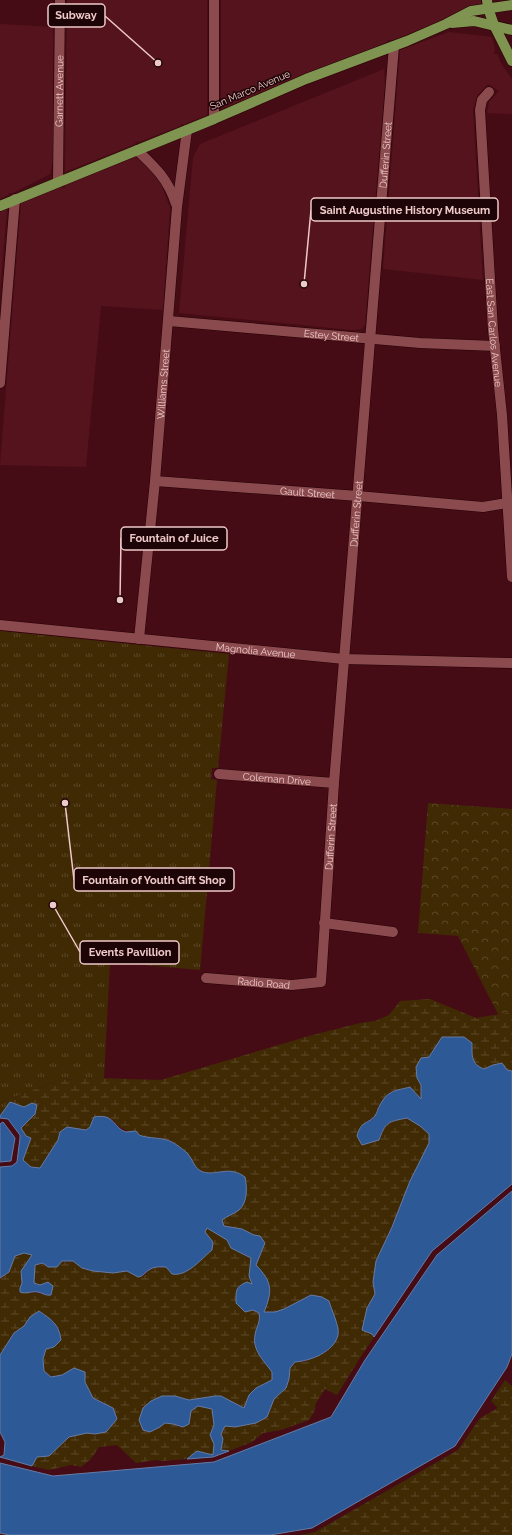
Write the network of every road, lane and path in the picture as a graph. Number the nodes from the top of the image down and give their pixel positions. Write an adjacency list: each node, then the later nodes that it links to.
1 (60, 0): 15 (street, Garnett Avenue)
2 (214, 0): 12 (street)
3 (488, 4): 4 (main road, San Marco Avenue); 5 (main road, San Marco Avenue); 6 (main road)
4 (512, 5)
5 (446, 24): 6 (main road); 9 (main road, San Marco Avenue)
6 (494, 25): 7 (main road); 8 (main road)
7 (510, 27): 8 (main road)
8 (503, 42): 10 (main road)
9 (394, 46): 12 (main road, San Marco Avenue); 20 (street, Dufferin Street)
10 (512, 61)
11 (489, 92): 21 (street, East San Carlos Avenue)
12 (214, 119): 13 (main road, San Marco Avenue)
13 (186, 130): 14 (main road, San Marco Avenue); 18 (street, Williams Street)
14 (137, 150): 15 (main road, San Marco Avenue); 18 (street)
15 (58, 181): 16 (main road, San Marco Avenue)
16 (15, 199): 17 (main road, San Marco Avenue); 22 (street)
17 (0, 206)
18 (177, 207): 19 (street, Williams Street)
19 (169, 321): 20 (street, Estey Street); 23 (street, Williams Street)
20 (370, 338): 21 (street, Estey Street); 24 (street, Dufferin Street)
21 (495, 346): 25 (street, East San Carlos Avenue)
22 (0, 383)
23 (155, 481): 24 (street, Gault Street); 28 (street, Williams Street)
24 (358, 496): 25 (street, Gault Street); 29 (street, Dufferin Street)
25 (507, 503): 26 (street, East San Carlos Avenue)
26 (512, 577)
27 (0, 625): 28 (street, Magnolia Avenue)
28 (139, 639): 29 (street, Magnolia Avenue)
29 (344, 659): 30 (street, Magnolia Avenue); 32 (street, Dufferin Street)
30 (512, 663)
31 (218, 774): 32 (street, Coleman Drive)
32 (334, 783): 33 (street, Dufferin Street)
33 (324, 923): 34 (street); 36 (street, Dufferin Street)
34 (393, 932)
35 (206, 978): 36 (street, Radio Road)
36 (321, 982)

